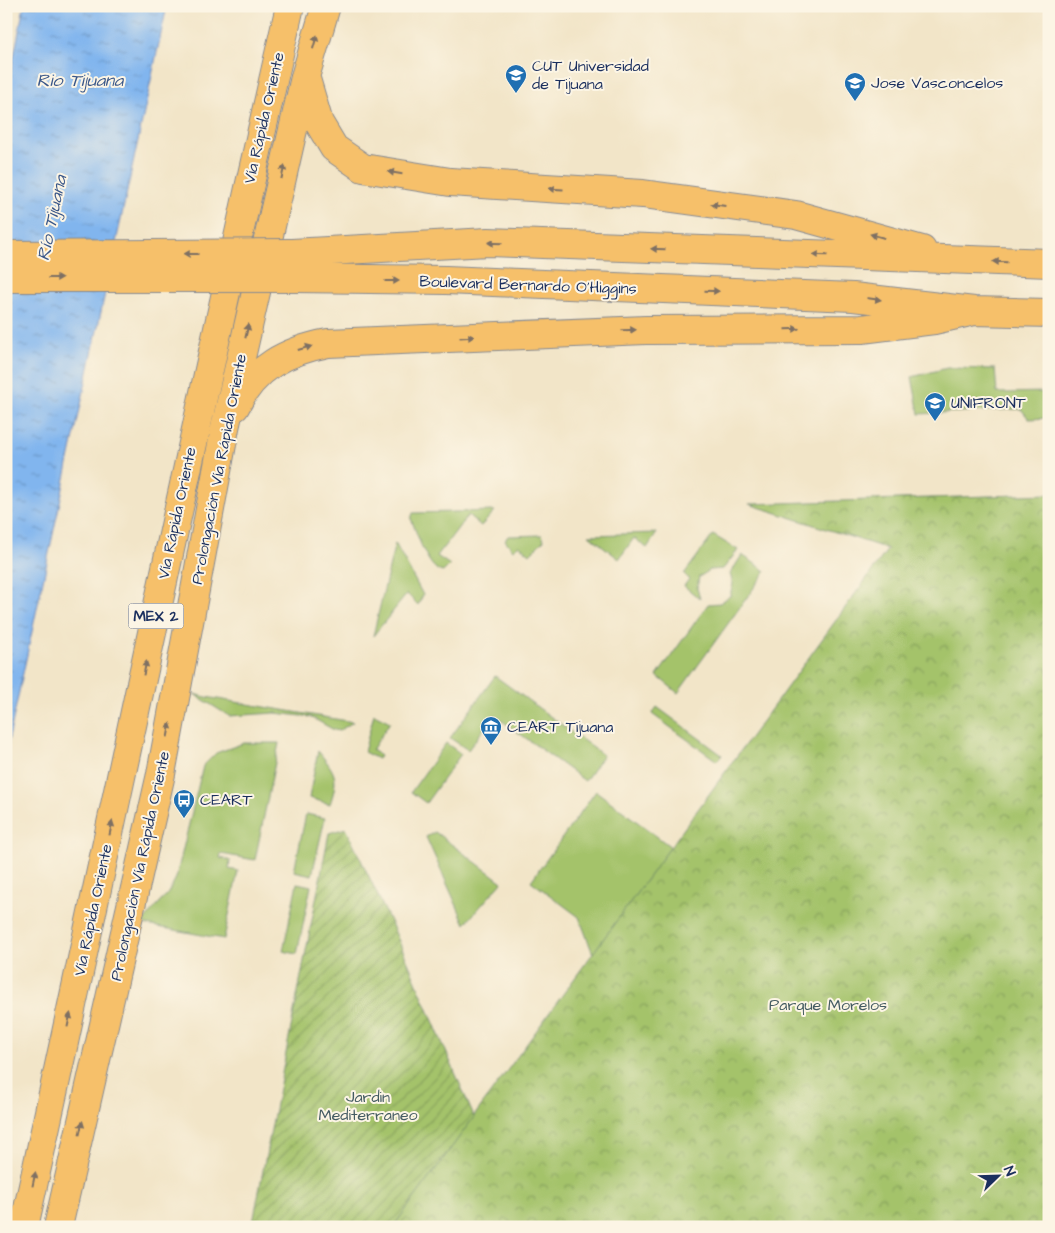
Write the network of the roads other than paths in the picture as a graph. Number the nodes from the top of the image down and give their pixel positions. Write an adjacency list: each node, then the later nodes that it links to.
1 (290, 6): 12 (main road, Vía Rápida Oriente / MEX 2, one-way to 1)
2 (326, 6): 3 (main road, Prolongación Vía Rápida Oriente, one-way to 2)
3 (305, 77): 5 (main road, one-way to 3); 11 (main road, Prolongación Vía Rápida Oriente, one-way to 3)
4 (6, 255): 7 (main road, Boulevard Bernardo O'Higgins, one-way to 4, bridge)
5 (957, 260): 6 (main road, Boulevard Bernardo O'Higgins, one-way to 5); 7 (main road, Boulevard Bernardo O'Higgins, one-way to 7)
6 (1049, 263)
7 (293, 266): 8 (main road, Boulevard Bernardo O'Higgins, one-way to 7, bridge); 9 (main road, Boulevard Bernardo O'Higgins, one-way to 9)
8 (6, 278)
9 (974, 311): 10 (main road, Boulevard Bernardo O'Higgins); 11 (main road, one-way to 9)
10 (1049, 313)
11 (225, 428): 13 (main road, Prolongación Vía Rápida Oriente, one-way to 11)
12 (24, 1227)
13 (58, 1227)

